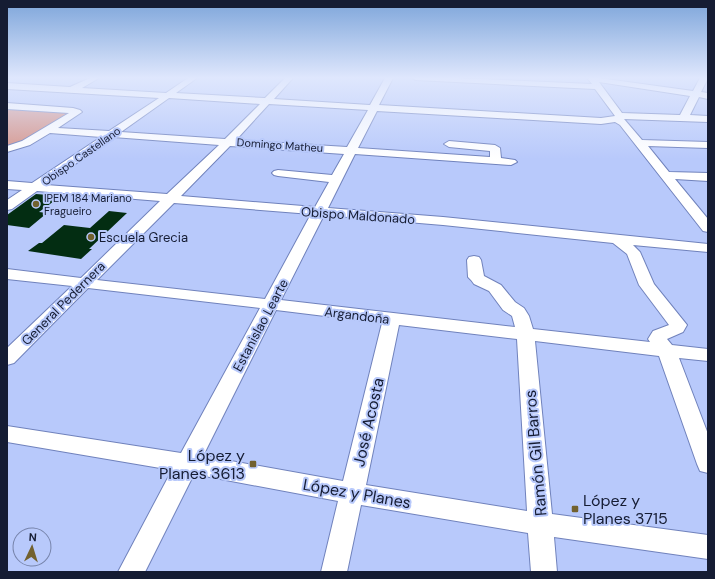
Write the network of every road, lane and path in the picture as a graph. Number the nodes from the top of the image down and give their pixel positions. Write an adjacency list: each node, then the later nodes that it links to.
1 (43, 105): 9 (street)
2 (155, 105): 16 (street, Obispo Castellano)
3 (265, 105): 17 (street, General Pedernera)
4 (321, 105): 10 (street)
5 (375, 105): 10 (street, Estanislao Learte)
6 (610, 105): 11 (street)
7 (691, 105): 12 (street)
8 (7, 106): 9 (street)
9 (38, 108): 15 (street)
10 (373, 108): 11 (street); 22 (street, Estanislao Learte)
11 (618, 118): 12 (street); 18 (street)
12 (687, 118): 13 (street)
13 (703, 119): 14 (street)
14 (708, 127)
15 (50, 130): 16 (street, Domingo Matheu); 21 (street)
16 (113, 134): 17 (street, Domingo Matheu); 30 (street, Obispo Castellano)
17 (228, 142): 22 (street, Domingo Matheu); 31 (street, General Pedernera)
18 (639, 143): 20 (street); 26 (street)
19 (450, 144): 23 (street)
20 (708, 145)
21 (10, 148)
22 (352, 150): 23 (street, Domingo Matheu); 28 (street, Estanislao Learte)
23 (496, 161): 24 (street, Domingo Matheu)
24 (511, 162)
25 (278, 173): 28 (street)
26 (665, 175): 27 (street); 33 (street)
27 (708, 177)
28 (336, 179): 35 (street, Estanislao Learte)
29 (7, 185): 30 (street, Obispo Maldonado)
30 (35, 187): 31 (street, Obispo Maldonado); 32 (street, Obispo Castellano)
31 (170, 199): 35 (street, Obispo Maldonado); 41 (street, General Pedernera)
32 (7, 206)
33 (691, 208): 34 (street); 36 (street)
34 (708, 209)
35 (319, 212): 37 (street, Obispo Maldonado); 42 (street, Estanislao Learte)
36 (708, 228)
37 (616, 239): 38 (street, Obispo Maldonado); 45 (street)
38 (708, 248)
39 (474, 260): 44 (street, Ramón Gil Barros)
40 (7, 274): 41 (street, Argandoña)
41 (84, 282): 42 (street, Argandoña); 47 (street, General Pedernera)
42 (270, 305): 43 (street, Argandoña); 49 (street, Estanislao Learte)
43 (392, 319): 44 (street, Argandoña); 51 (street, José Acosta)
44 (526, 335): 45 (street, Argandoña); 52 (street, Ramón Gil Barros)
45 (667, 351): 46 (street, Argandoña); 50 (street)
46 (708, 355)
47 (7, 359)
48 (7, 434): 49 (street, López y Planes)
49 (188, 463): 51 (street, López y Planes); 54 (street, Estanislao Learte)
50 (708, 464)
51 (352, 493): 52 (street, López y Planes); 55 (street, José Acosta)
52 (541, 524): 53 (street, López y Planes); 56 (street, Ramón Gil Barros)
53 (708, 547)
54 (131, 572)
55 (334, 572)
56 (544, 572)

